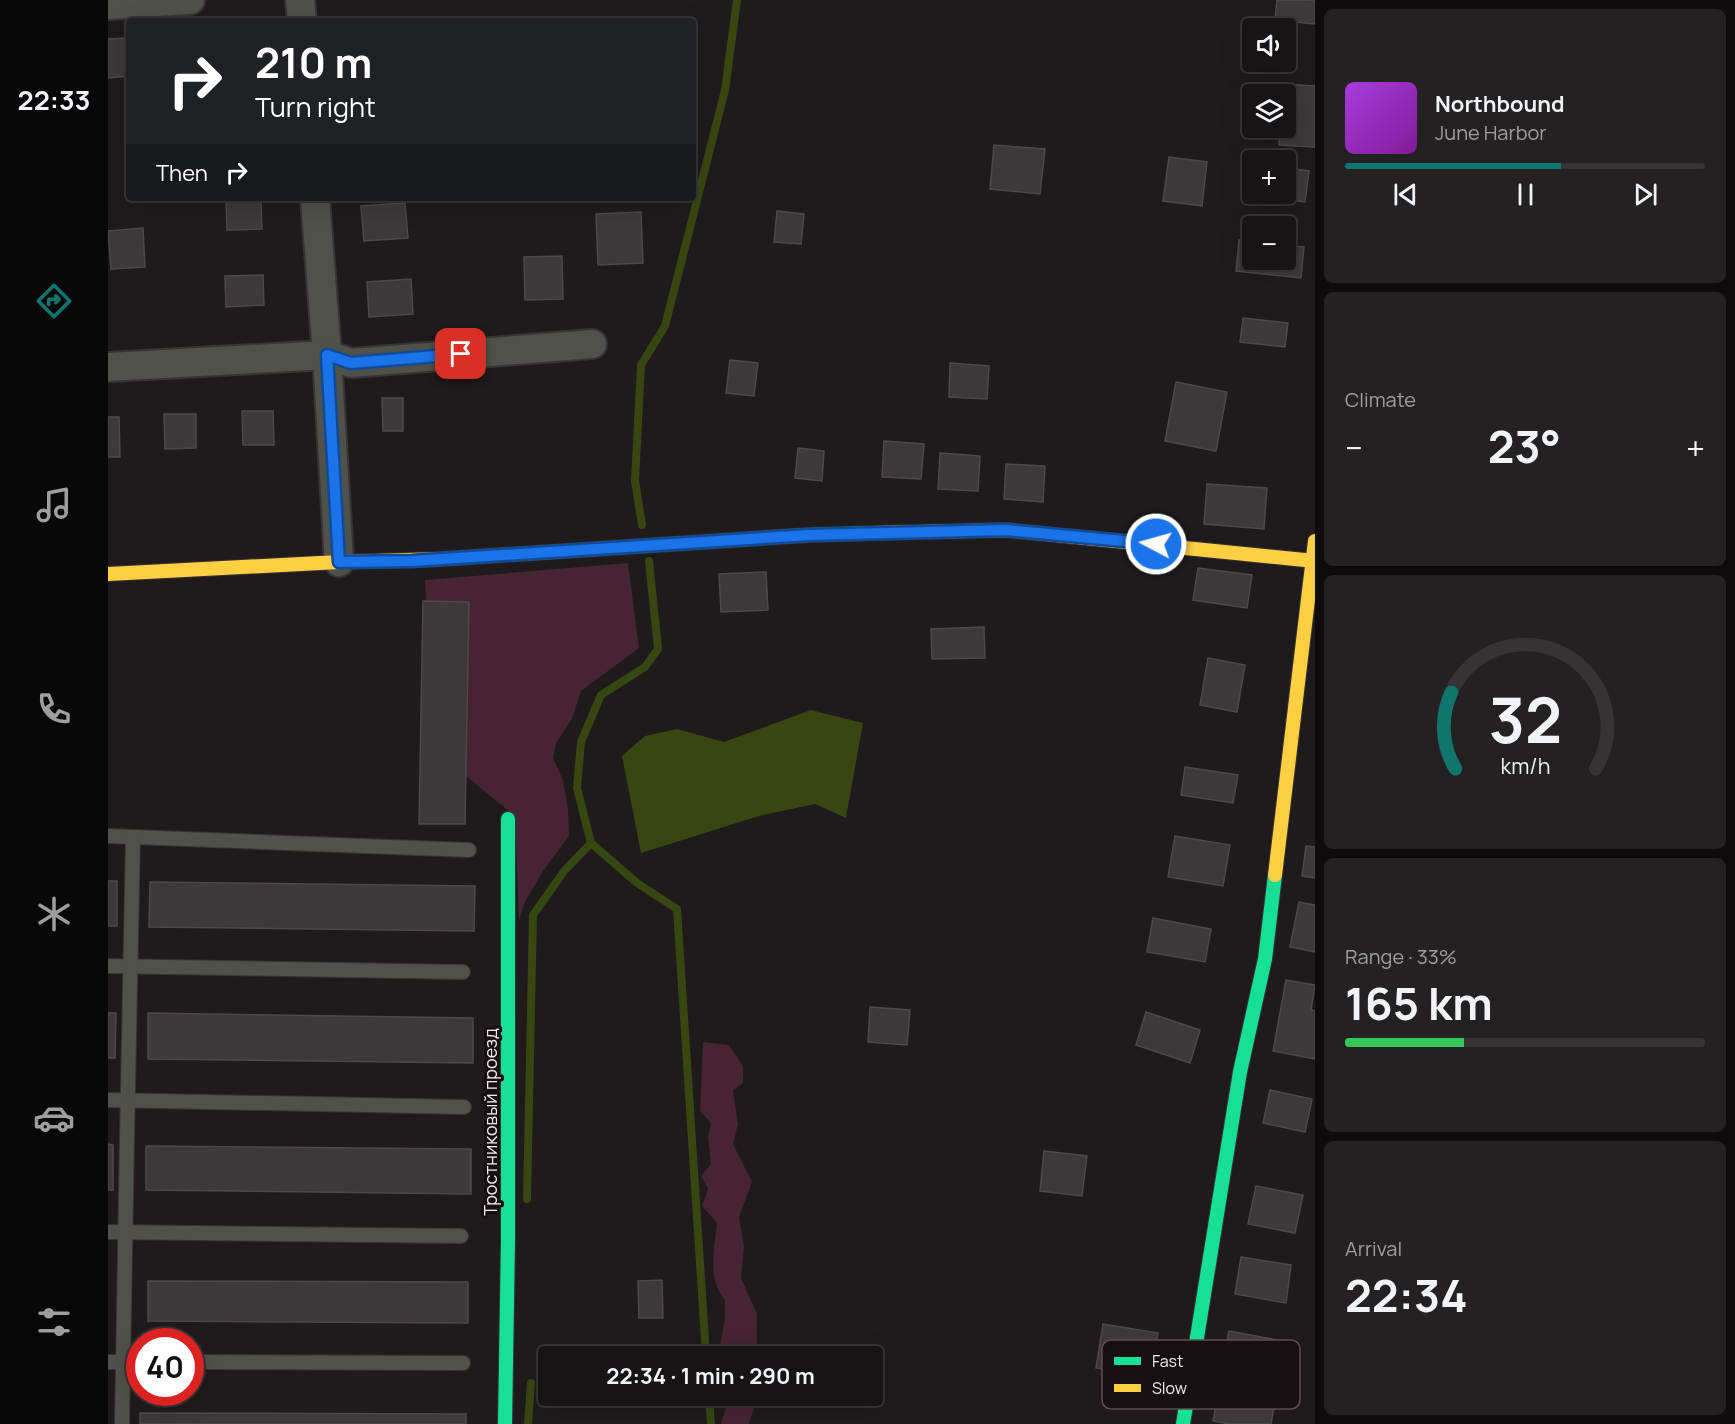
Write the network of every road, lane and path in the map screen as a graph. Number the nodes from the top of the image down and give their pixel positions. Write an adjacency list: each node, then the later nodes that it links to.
1 (190, 0): 3 (street)
2 (300, 0): 4 (street)
3 (108, 5)
4 (302, 18)
5 (315, 201): 7 (street)
6 (592, 344): 7 (street)
7 (327, 355): 8 (street); 11 (street)
8 (108, 368)
9 (1315, 541): 10 (street)
10 (1314, 561): 11 (street); 26 (street)
11 (339, 562): 12 (street)
12 (108, 574)
13 (508, 819): 33 (street, Тростниковый проезд)
14 (108, 836): 15 (lane)
15 (133, 837): 16 (lane); 18 (lane)
16 (469, 850)
17 (108, 966): 18 (lane)
18 (130, 966): 19 (lane); 21 (lane)
19 (463, 972)
20 (108, 1101): 21 (lane)
21 (126, 1101): 22 (lane); 24 (lane)
22 (464, 1107)
23 (108, 1233): 24 (lane)
24 (126, 1233): 25 (lane); 28 (lane)
25 (461, 1236)
26 (1197, 1340)
27 (108, 1362): 28 (lane)
28 (123, 1362): 32 (lane)
29 (204, 1362): 30 (lane)
30 (463, 1363)
31 (1186, 1409): 34 (street)
32 (122, 1424)
33 (505, 1424)
34 (1184, 1424)

